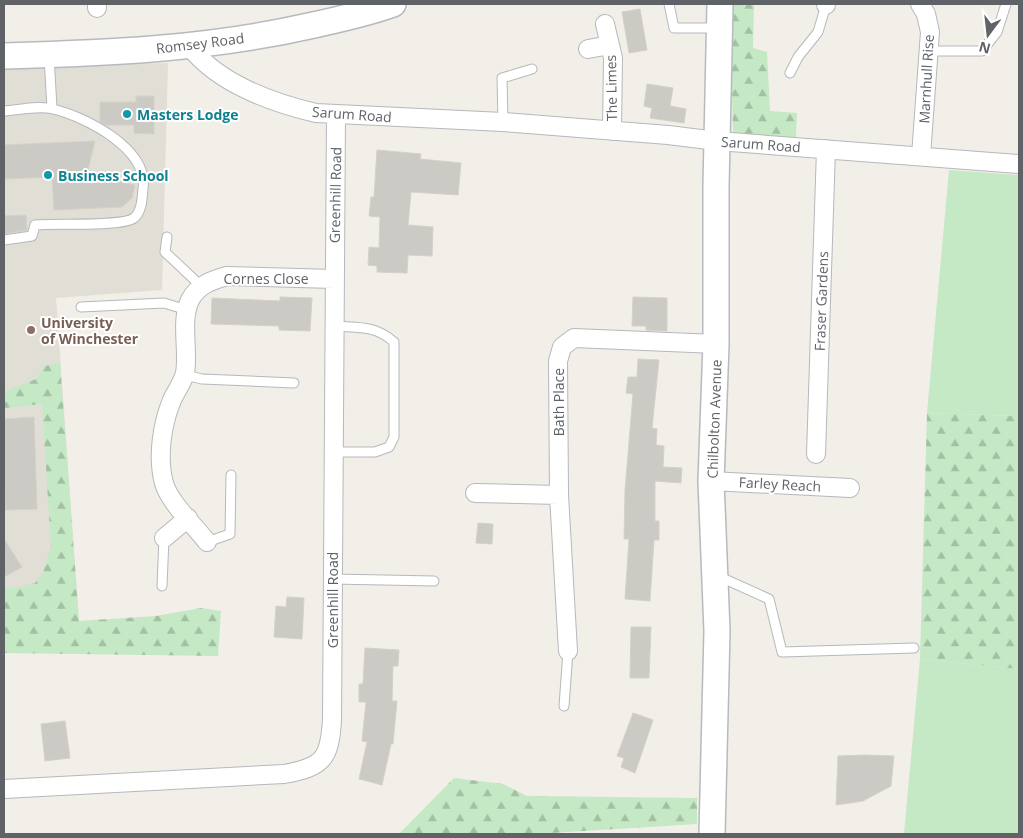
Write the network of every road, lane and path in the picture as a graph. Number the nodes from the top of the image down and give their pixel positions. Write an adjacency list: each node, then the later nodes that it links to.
1 (393, 4): 9 (main road, Romsey Road)
2 (669, 4): 6 (lane)
3 (826, 4): 15 (lane)
4 (920, 4): 11 (street, Marnhull Rise)
5 (1006, 4): 11 (lane)
6 (720, 16): 21 (main road, Chilbolton Avenue)
7 (605, 24): 8 (street, The Limes)
8 (610, 44): 10 (street, The Limes); 20 (street, The Limes)
9 (190, 47): 12 (main road, Romsey Road); 18 (street, Sarum Road)
10 (588, 49)
11 (928, 52): 23 (street, Marnhull Rise)
12 (49, 54): 13 (main road, Romsey Road); 16 (lane)
13 (4, 56)
14 (532, 70): 19 (lane)
15 (790, 74)
16 (52, 108): 17 (lane); 26 (lane)
17 (4, 111)
18 (336, 116): 19 (street, Sarum Road); 27 (street, Greenhill Road)
19 (503, 122): 20 (street, Sarum Road)
20 (612, 131): 21 (street, Sarum Road)
21 (717, 142): 22 (street, Sarum Road); 32 (main road, Chilbolton Avenue)
22 (826, 148): 23 (street, Sarum Road); 36 (street, Fraser Gardens)
23 (921, 156): 24 (street, Sarum Road)
24 (1019, 164)
25 (167, 237): 28 (lane)
26 (4, 240)
27 (334, 279): 28 (street, Cornes Close); 31 (street, Greenhill Road)
28 (201, 286): 30 (street)
29 (81, 307): 30 (lane)
30 (187, 310): 33 (street)
31 (334, 326): 35 (street, Greenhill Road); 35 (lane)
32 (716, 344): 38 (main road, Chilbolton Avenue); 41 (street, Bath Place)
33 (185, 376): 34 (lane); 42 (street)
34 (294, 384)
35 (332, 452): 46 (street, Greenhill Road)
36 (816, 454)
37 (231, 475): 44 (lane)
38 (711, 481): 39 (street, Farley Reach); 45 (main road, Chilbolton Avenue)
39 (850, 488)
40 (476, 493): 41 (street)
41 (559, 495): 50 (street, Bath Place)
42 (188, 518): 43 (street); 44 (street)
43 (164, 538): 48 (lane)
44 (207, 542)
45 (716, 575): 49 (lane); 53 (main road, Chilbolton Avenue)
46 (332, 579): 47 (lane); 52 (street, Greenhill Road)
47 (434, 581)
48 (162, 586)
49 (914, 648)
50 (568, 651): 51 (lane)
51 (564, 706)
52 (4, 789)
53 (712, 834)

